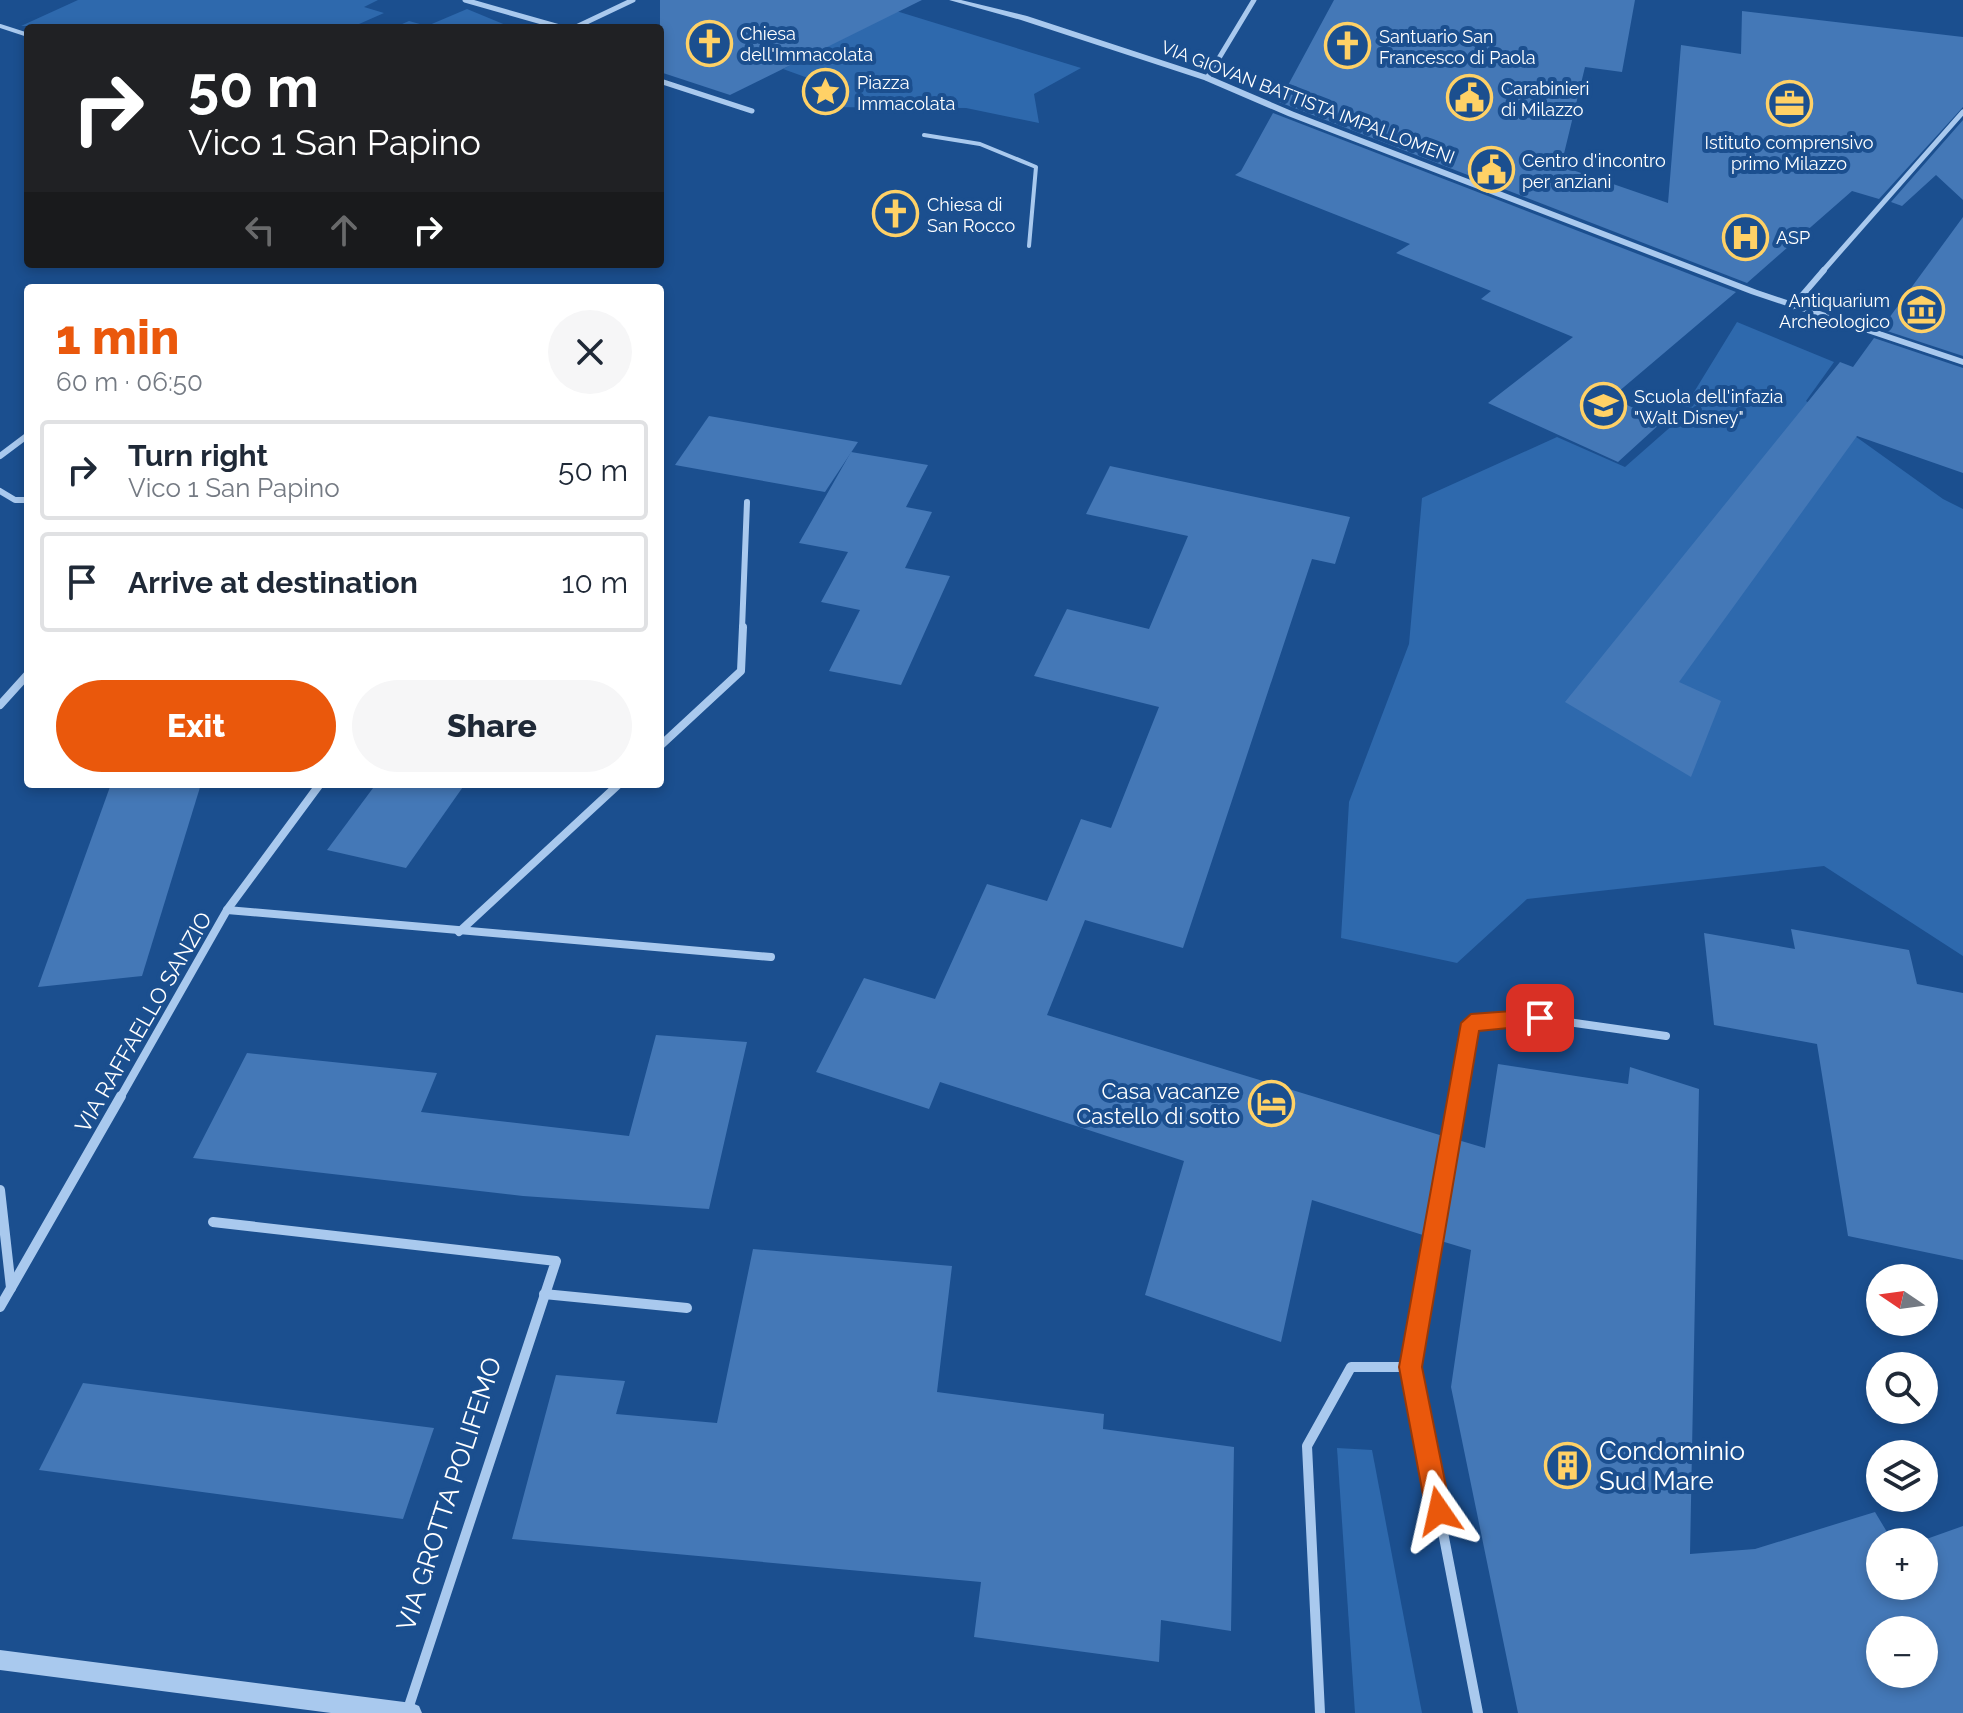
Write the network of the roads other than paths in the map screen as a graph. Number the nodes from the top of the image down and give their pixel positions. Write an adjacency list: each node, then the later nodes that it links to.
1 (465, 0): 5 (street)
2 (633, 0): 6 (street)
3 (953, 0): 9 (street, VIA GIOVAN BATTISTA IMPALLOMENI)
4 (1254, 0): 9 (street)
5 (549, 24)
6 (582, 24)
7 (0, 26): 8 (street)
8 (24, 34)
9 (1207, 78): 15 (street, VIA GIOVAN BATTISTA IMPALLOMENI)
10 (664, 82): 11 (street)
11 (752, 111)
12 (1963, 112): 15 (street)
13 (924, 135): 14 (street)
14 (1029, 246)
15 (1793, 306): 16 (street, VIA GIOVAN BATTISTA IMPALLOMENI)
16 (1963, 362)
17 (24, 438): 18 (street)
18 (0, 456)
19 (0, 491): 20 (street)
20 (24, 500)
21 (747, 502): 24 (street)
22 (24, 678): 23 (street)
23 (0, 705)
24 (664, 742)
25 (317, 788): 27 (street, VIA RAFFAELLO SANZIO)
26 (615, 788): 28 (street)
27 (227, 910): 28 (street); 33 (street, VIA RAFFAELLO SANZIO)
28 (459, 932): 29 (street)
29 (771, 957)
30 (1666, 1036): 37 (street)
31 (0, 1190): 33 (street)
32 (213, 1222): 34 (street, VIA GROTTA POLIFEMO)
33 (11, 1288): 35 (street, VIA RAFFAELLO SANZIO)
34 (544, 1294): 36 (street); 39 (street, VIA GROTTA POLIFEMO)
35 (0, 1307)
36 (687, 1308)
37 (1411, 1367): 40 (street); 41 (street)
38 (0, 1660): 39 (street, VIA GROTTA POLIFEMO)
39 (410, 1713)
40 (1320, 1713)
41 (1478, 1713)

